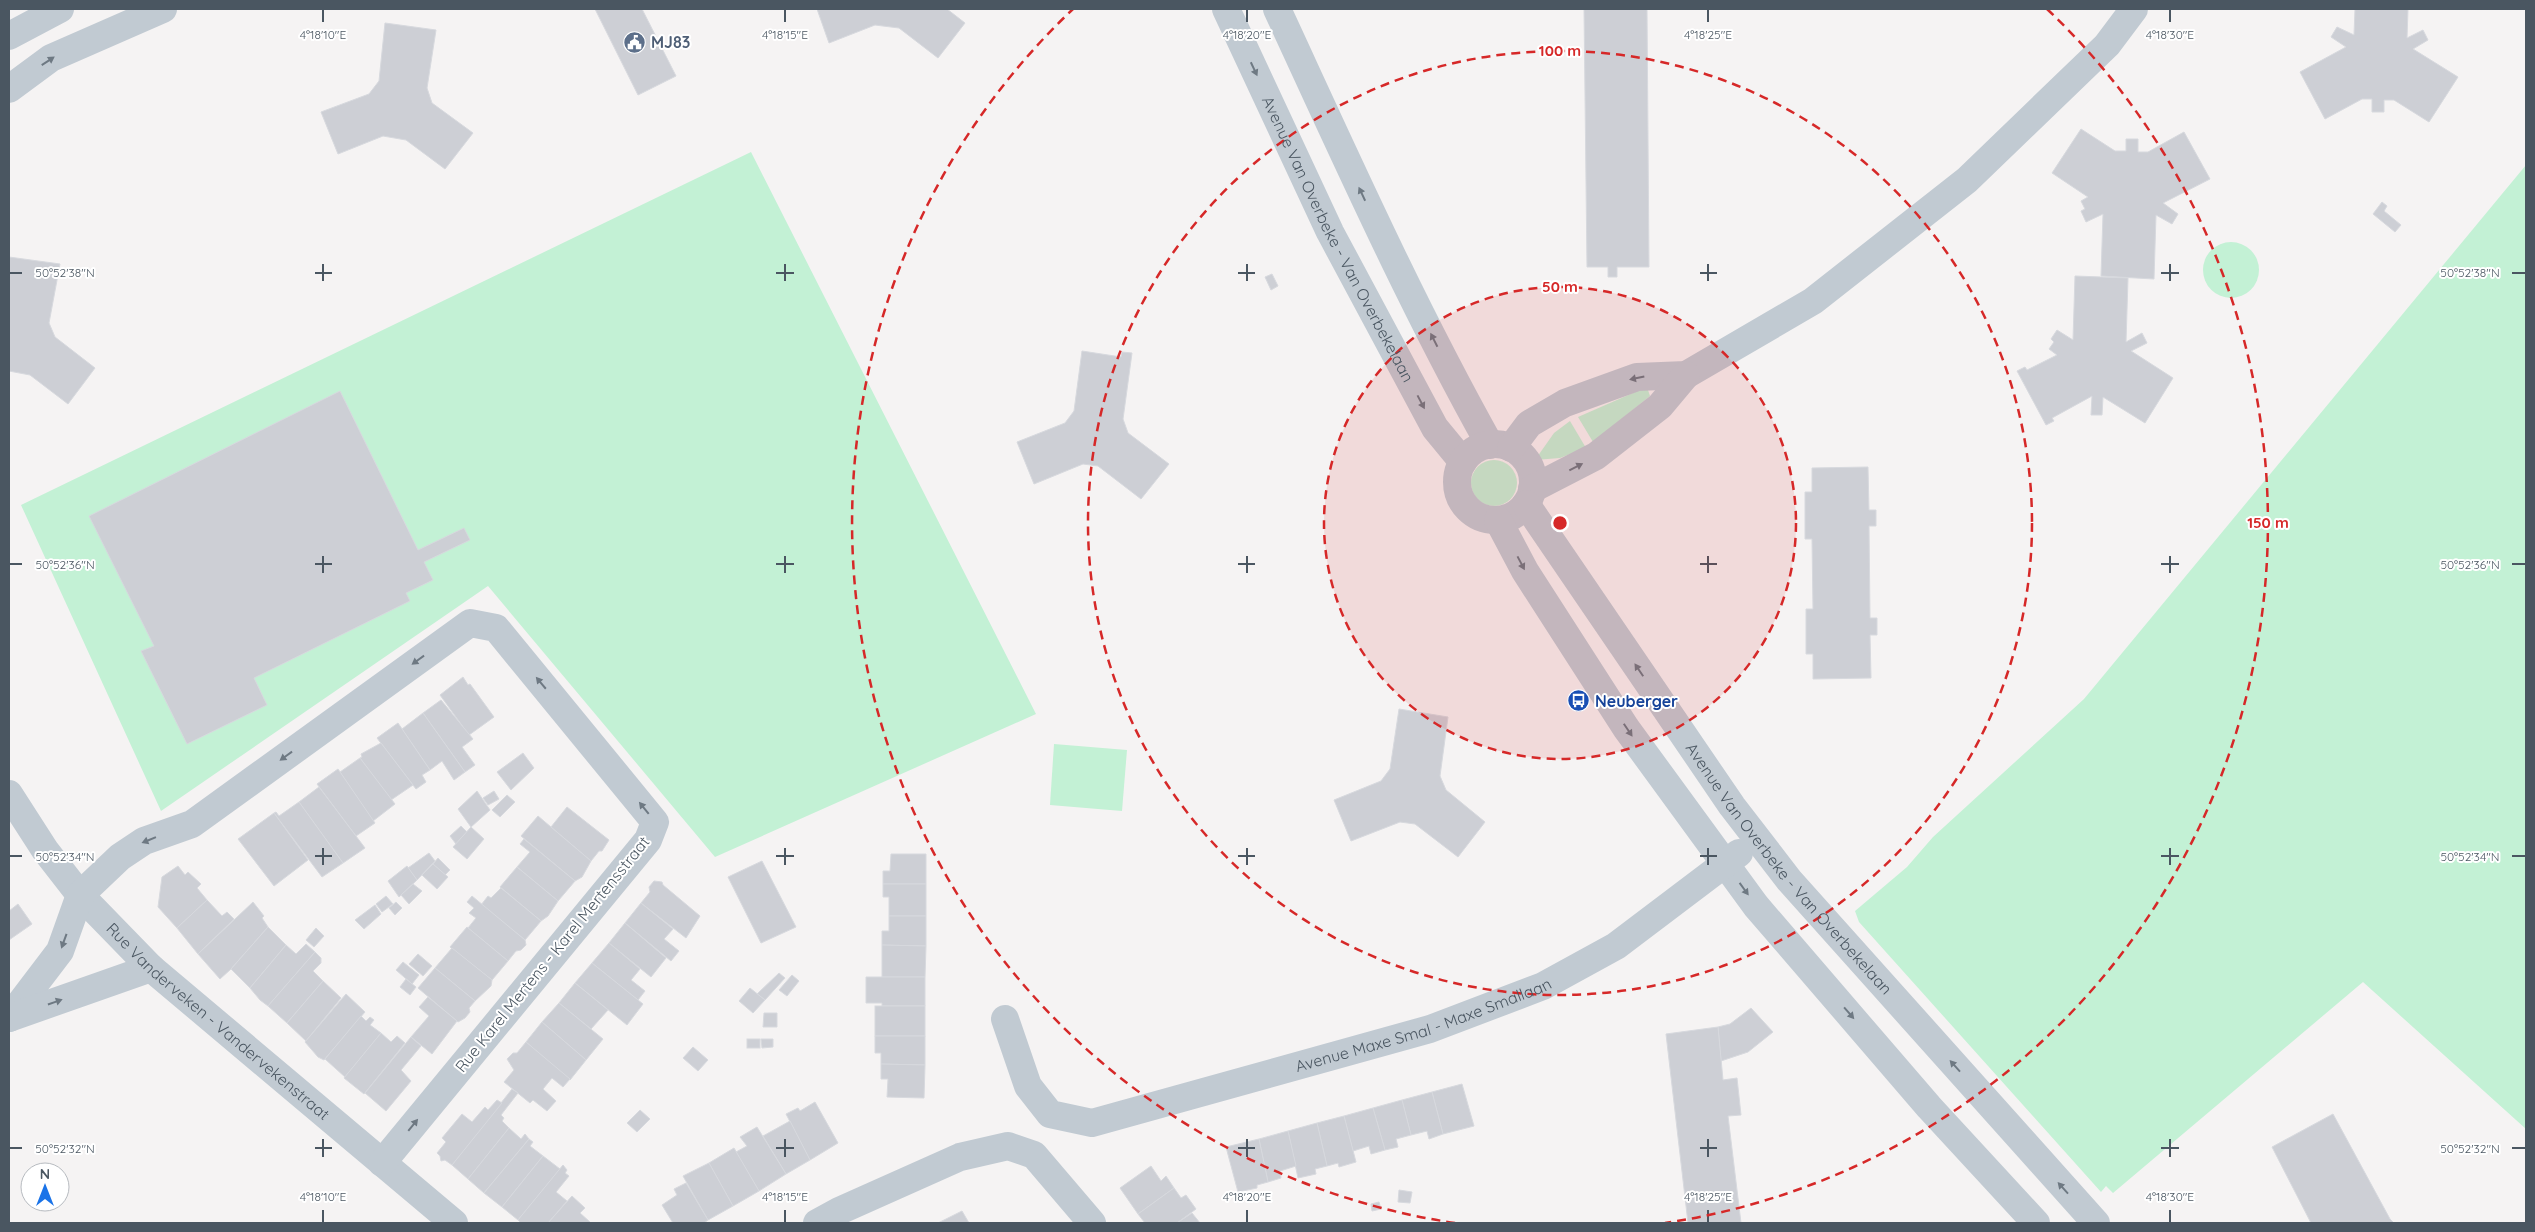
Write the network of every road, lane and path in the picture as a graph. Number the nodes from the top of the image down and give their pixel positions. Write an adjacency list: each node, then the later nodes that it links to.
1 (60, 9): 6 (street)
2 (163, 9): 7 (street, one-way to 2)
3 (1226, 9): 10 (street, Avenue Van Overbeke - Van Overbekelaan, one-way to 10)
4 (1277, 9): 9 (street, Avenue Van Overbeke - Van Overbekelaan, one-way to 4)
5 (2134, 9): 8 (street)
6 (9, 36)
7 (9, 89)
8 (1686, 375): 9 (street, one-way to 9); 11 (street, one-way to 8)
9 (1500, 446): 10 (street); 11 (street, Avenue Van Overbeke - Van Overbekelaan)
10 (1463, 462): 12 (street)
11 (1529, 497): 12 (street); 14 (street, Avenue Van Overbeke - Van Overbekelaan, one-way to 11)
12 (1498, 520): 15 (street, one-way to 15)
13 (9, 794): 16 (street, Rue Vanderveken - Vandervekenstraat)
14 (1757, 839): 15 (street, Avenue Maxe Smal - Maxe Smallaan); 21 (street, Avenue Van Overbeke - Van Overbekelaan, one-way to 14)
15 (1725, 863): 19 (street, Avenue Maxe Smal - Maxe Smallaan); 25 (street, one-way to 25)
16 (80, 895): 17 (street, Rue Vanderveken - Vandervekenstraat); 18 (street, one-way to 18); 20 (street, Rue Karel Mertens - Karel Mertensstraat, one-way to 16)
17 (150, 968): 18 (street, one-way to 17); 20 (street, Rue Vanderveken - Vandervekenstraat)
18 (9, 1018)
19 (1006, 1019)
20 (382, 1163): 22 (street, Rue Vanderveken - Vandervekenstraat)
21 (2083, 1218)
22 (454, 1223)
23 (817, 1223): 24 (street)
24 (1092, 1223)
25 (2036, 1223)

